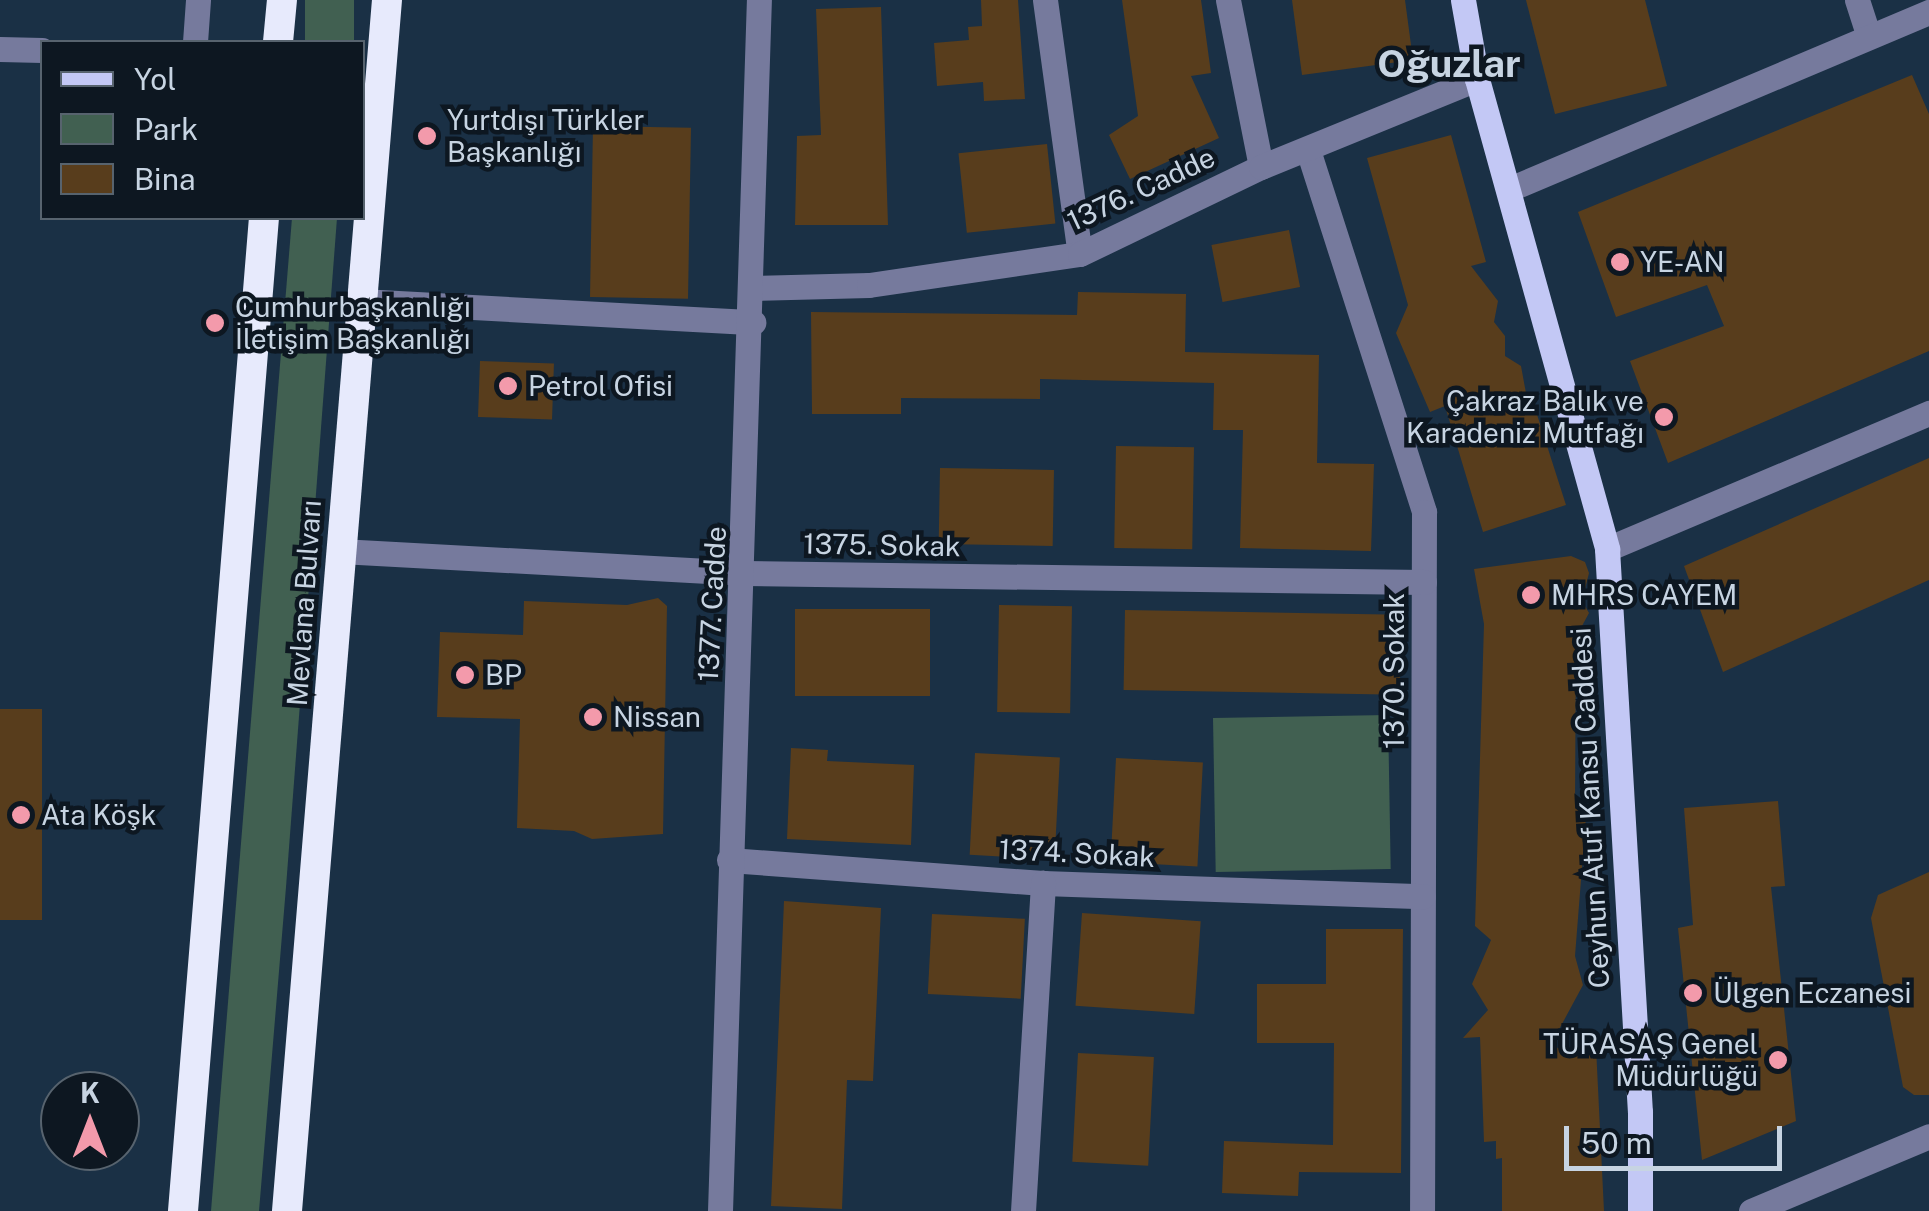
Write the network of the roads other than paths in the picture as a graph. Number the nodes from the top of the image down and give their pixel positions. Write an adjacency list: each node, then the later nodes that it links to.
1 (198, 0): 11 (street)
2 (282, 0): 12 (highway)
3 (386, 0): 22 (highway, Mevlana Bulvarı)
4 (759, 0): 21 (street, 1377. Cadde)
5 (1045, 0): 20 (street)
6 (1228, 0): 17 (street)
7 (1463, 0): 15 (main road, Ceyhun Atuf Kansu Caddesi)
8 (1857, 0): 10 (street)
9 (1929, 12): 10 (street)
10 (1869, 36): 18 (street)
11 (195, 40)
12 (278, 40)
13 (0, 48): 14 (street)
14 (40, 50)
15 (1478, 79): 16 (street, 1376. Cadde); 18 (main road, Ceyhun Atuf Kansu Caddesi)
16 (1308, 150): 17 (street, 1376. Cadde); 28 (street, 1370. Sokak)
17 (1261, 168): 20 (street, 1376. Cadde)
18 (1512, 188): 25 (main road, Ceyhun Atuf Kansu Caddesi)
19 (264, 220): 33 (highway)
20 (1080, 254): 21 (street, 1376. Cadde)
21 (753, 288): 23 (street, 1377. Cadde)
22 (361, 301): 23 (street); 26 (highway, Mevlana Bulvarı)
23 (752, 322): 27 (street, 1377. Cadde)
24 (1929, 413): 25 (street)
25 (1607, 549): 38 (main road, Ceyhun Atuf Kansu Caddesi)
26 (340, 551): 27 (street, 1375. Sokak); 34 (highway, Mevlana Bulvarı)
27 (744, 574): 28 (street, 1375. Sokak); 29 (street, 1377. Cadde)
28 (1424, 582): 31 (street, 1370. Sokak)
29 (729, 860): 30 (street, 1374. Sokak); 35 (street, 1377. Cadde)
30 (1044, 883): 31 (street, 1374. Sokak); 36 (street)
31 (1422, 896): 37 (street, 1370. Sokak)
32 (1929, 1136): 39 (street)
33 (183, 1211)
34 (287, 1211)
35 (720, 1211)
36 (1022, 1211)
37 (1422, 1211)
38 (1640, 1211)
39 (1751, 1211)

